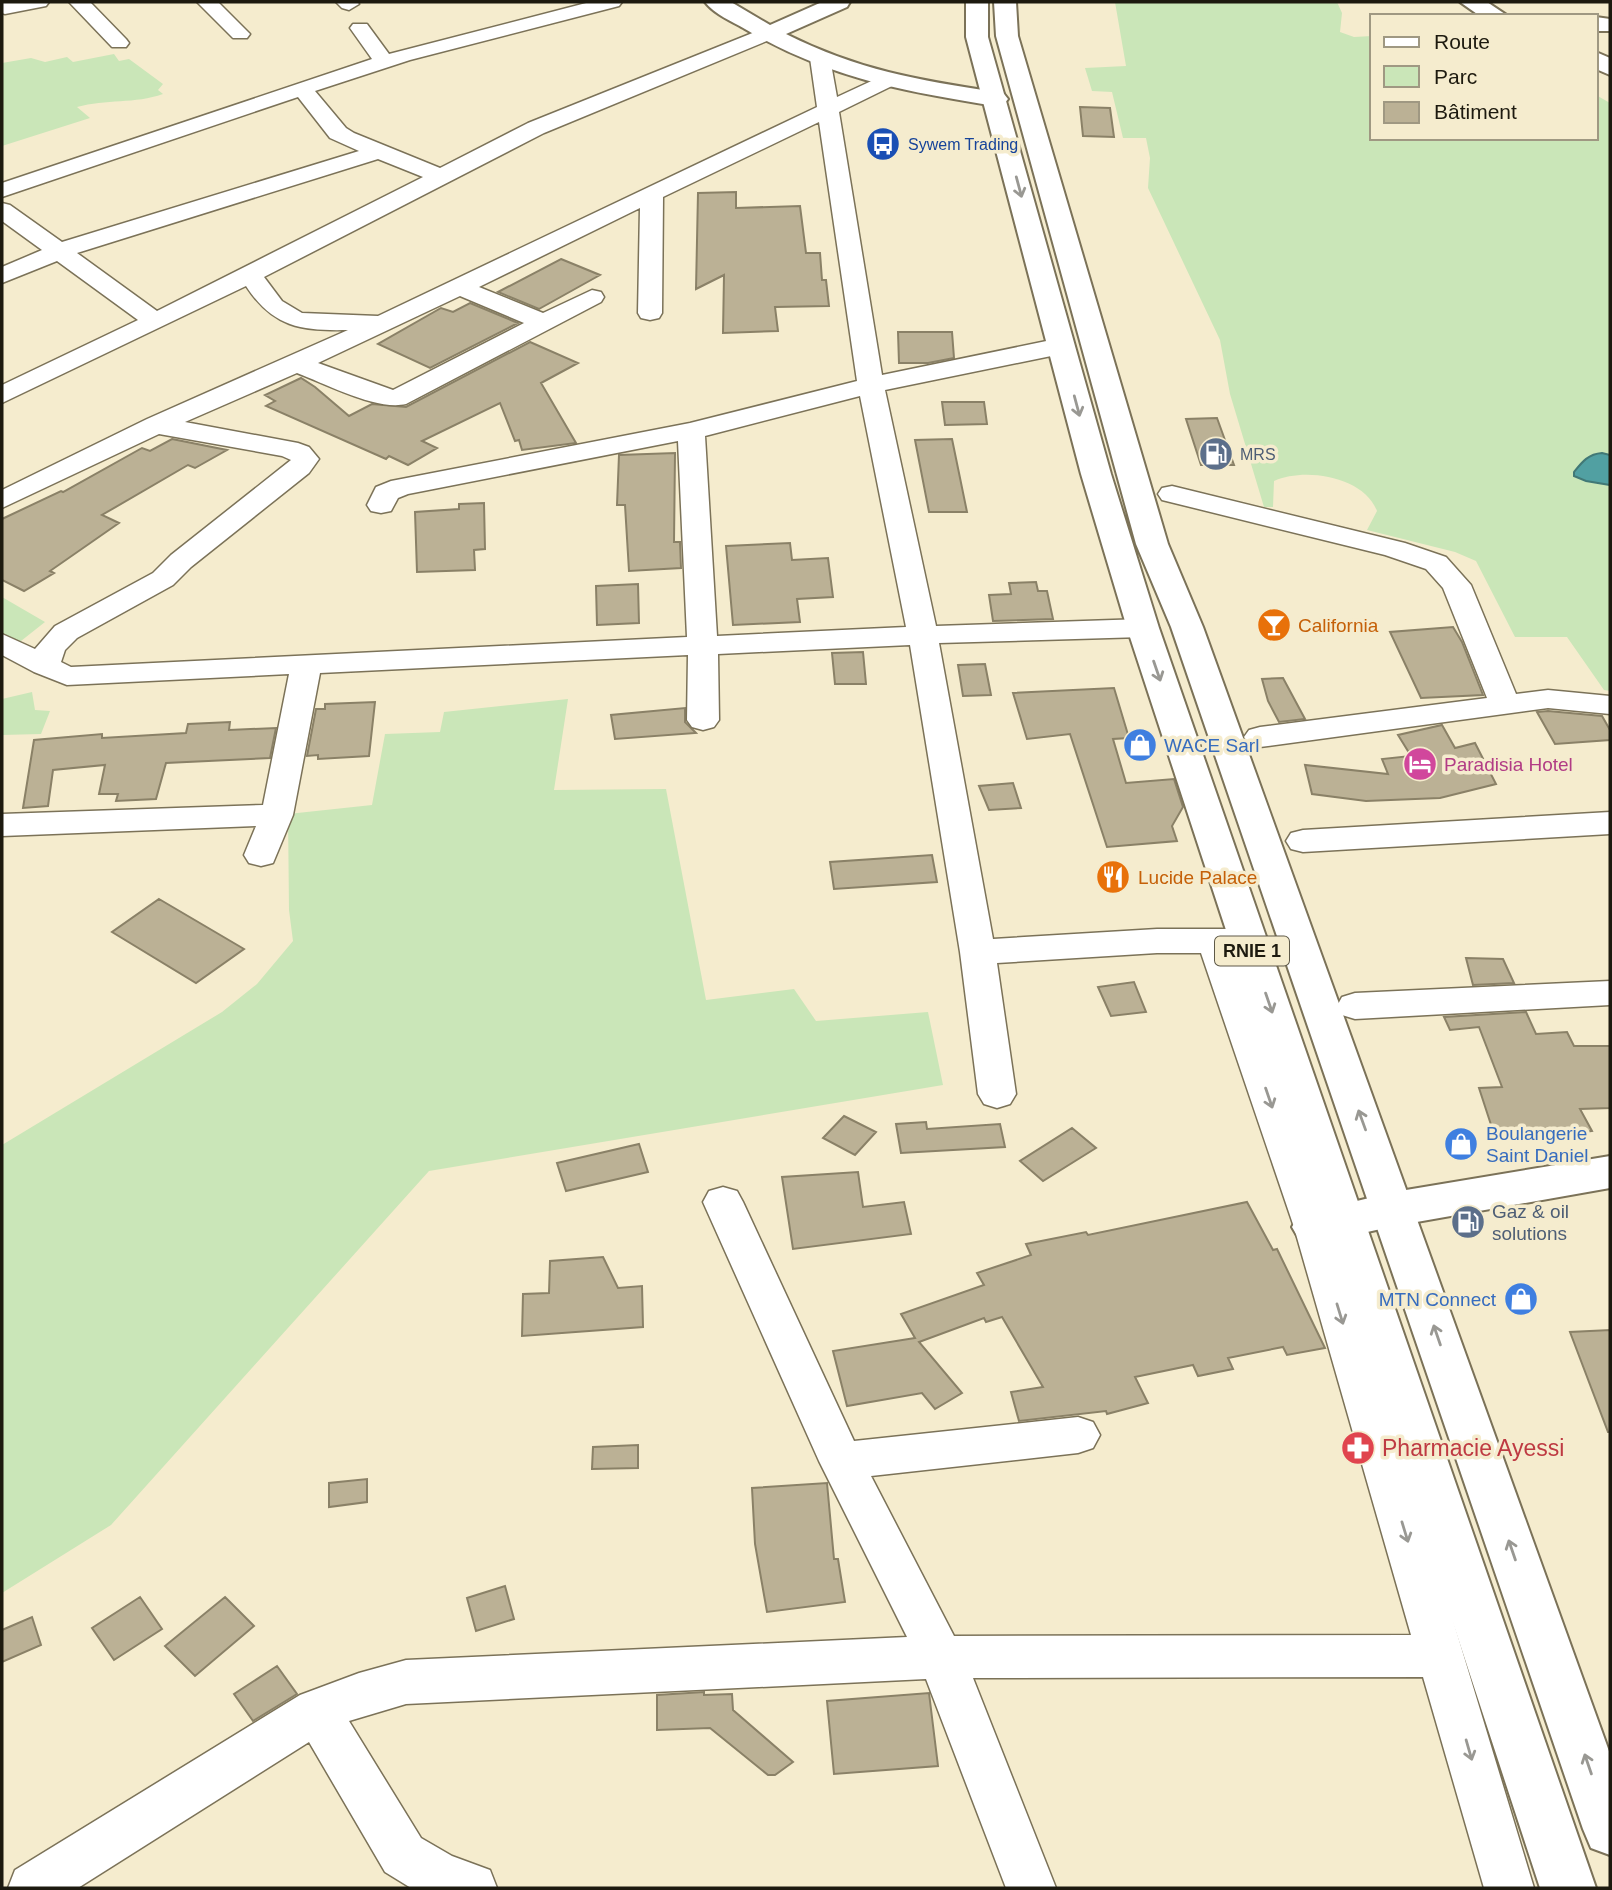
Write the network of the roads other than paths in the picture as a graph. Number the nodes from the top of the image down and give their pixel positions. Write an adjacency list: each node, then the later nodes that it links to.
1 (39, 2): 11 (street)
2 (79, 2): 17 (street)
3 (207, 2): 15 (street)
4 (612, 2): 19 (street)
5 (716, 2): 16 (main road)
6 (839, 2): 16 (main road)
7 (977, 2): 22 (main road, RNIE 1)
8 (1005, 2): 69 (main road, RNIE 1, one-way to 8)
9 (1471, 2): 12 (main road)
10 (1488, 2): 13 (main road)
11 (5, 8)
12 (1493, 14)
13 (1511, 14)
14 (360, 29): 19 (street)
15 (240, 34)
16 (767, 34): 18 (main road); 25 (street)
17 (119, 43)
18 (820, 58): 20 (main road); 23 (street)
19 (383, 62): 21 (street)
20 (887, 81): 22 (main road); 23 (street)
21 (302, 89): 24 (street); 26 (street)
22 (996, 99): 38 (main road, RNIE 1, one-way to 38)
23 (829, 107): 27 (street); 40 (street)
24 (378, 152): 25 (street); 29 (street)
25 (442, 177): 30 (street)
26 (2, 190)
27 (652, 194): 32 (street); 34 (street)
28 (2, 210): 29 (street)
29 (59, 251): 31 (street); 35 (street)
30 (250, 275): 35 (street); 36 (street)
31 (2, 276)
32 (459, 287): 36 (street); 37 (street)
33 (592, 297): 37 (street)
34 (650, 313)
35 (154, 320): 41 (street)
36 (384, 321): 39 (street)
37 (541, 321): 39 (street)
38 (1061, 346): 40 (street); 47 (main road, RNIE 1, one-way to 47)
39 (296, 364): 42 (street)
40 (871, 385): 43 (street); 48 (street)
41 (2, 395)
42 (156, 425): 45 (street); 52 (street)
43 (691, 431): 46 (street); 50 (street)
44 (1172, 494): 53 (street)
45 (2, 500)
46 (381, 505)
47 (1143, 628): 48 (street); 62 (main road, RNIE 1, one-way to 62)
48 (923, 635): 50 (street); 63 (street)
49 (2, 643): 52 (street)
50 (703, 647): 51 (street); 55 (street)
51 (306, 665): 52 (street); 57 (street)
52 (45, 666)
53 (1505, 704): 54 (street); 56 (street)
54 (1610, 705)
55 (703, 720)
56 (1260, 737)
57 (277, 815): 59 (street); 61 (street)
58 (1610, 823): 60 (street)
59 (9, 829)
60 (1303, 841)
61 (261, 855)
62 (1231, 941): 63 (street); 70 (street, one-way to 70)
63 (978, 952): 66 (street)
64 (1610, 993): 65 (street)
65 (1355, 1006)
66 (997, 1094)
67 (1610, 1172): 69 (main road)
68 (723, 1202): 72 (street)
69 (1394, 1209): 70 (main road); 76 (main road, RNIE 1, one-way to 69)
70 (1329, 1224): 73 (street, one-way to 73); 81 (main road)
71 (1078, 1435): 72 (street)
72 (841, 1461): 74 (street)
73 (1442, 1656): 74 (street); 80 (street, one-way to 80)
74 (941, 1657): 75 (street); 79 (street)
75 (317, 1711): 77 (street); 78 (street)
76 (1610, 1829)
77 (33, 1888)
78 (472, 1888)
79 (1031, 1888)
80 (1509, 1888)
81 (1568, 1888)

